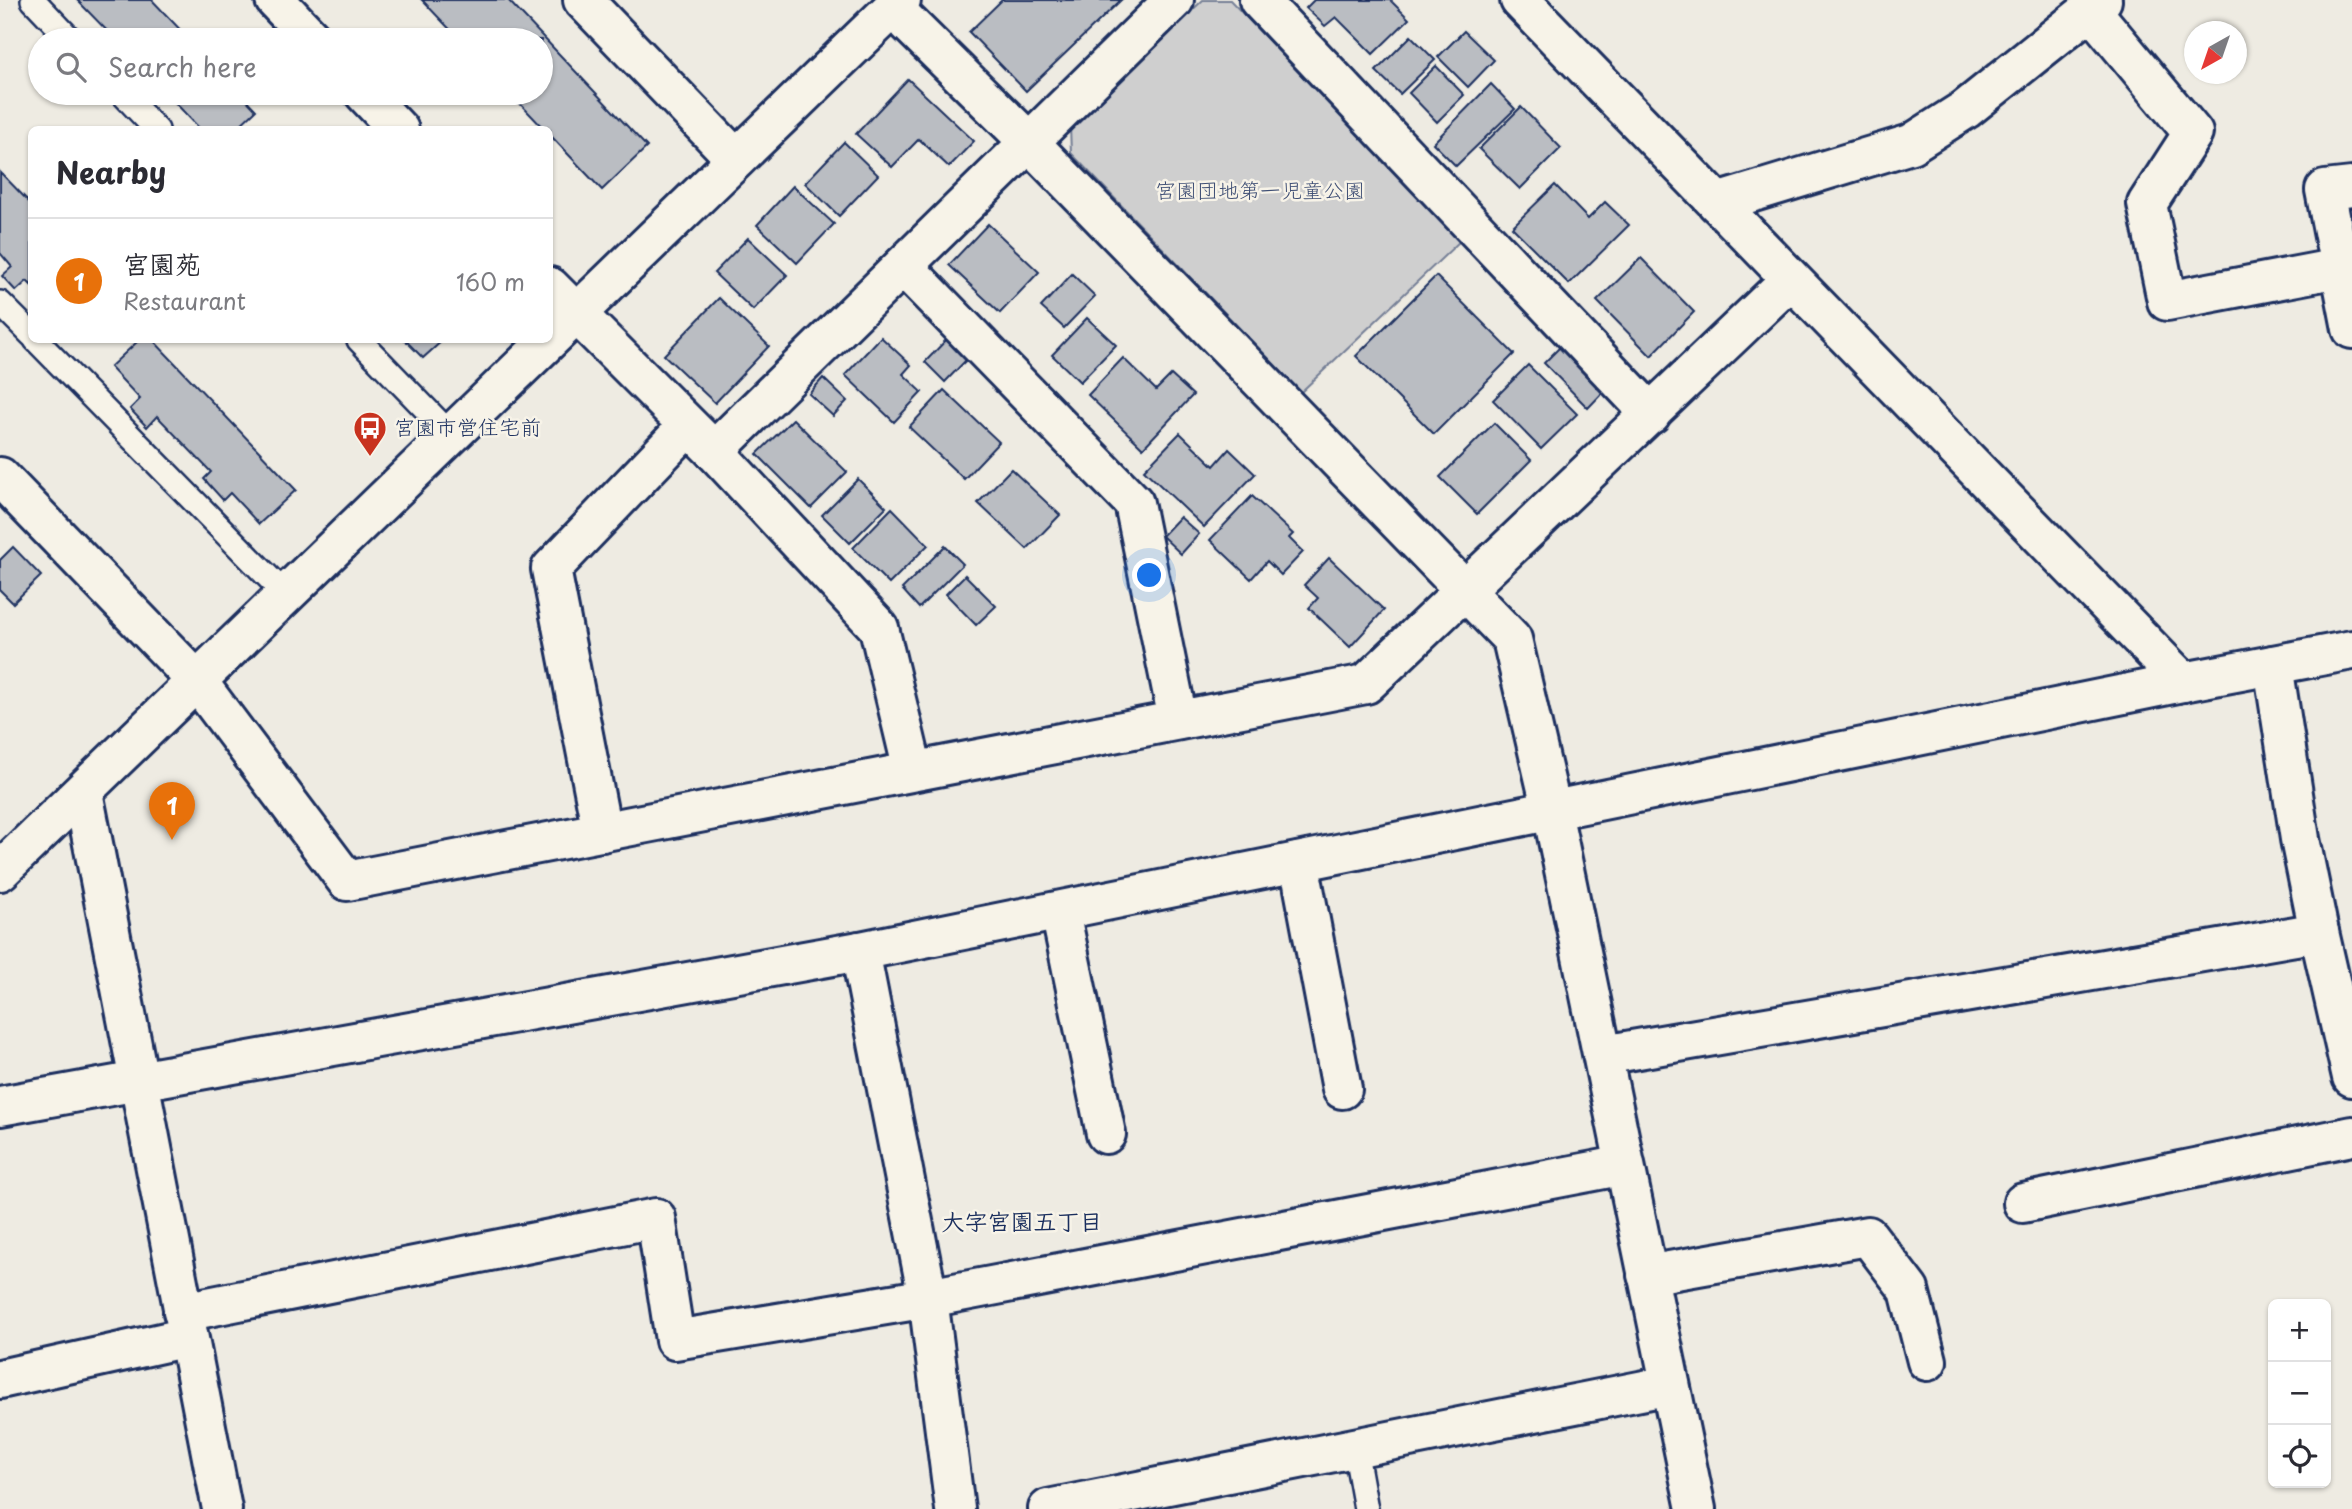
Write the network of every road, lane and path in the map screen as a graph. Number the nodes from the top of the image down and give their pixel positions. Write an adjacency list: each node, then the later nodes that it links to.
1 (33, 0): 9 (lane)
2 (275, 0): 10 (street)
3 (583, 0): 16 (street)
4 (1174, 0): 15 (street)
5 (1259, 0): 31 (street)
6 (1520, 0): 18 (street)
7 (897, 4): 15 (street); 16 (street)
8 (2096, 5): 18 (street); 20 (street)
9 (60, 28)
10 (302, 28)
11 (133, 105): 13 (lane)
12 (375, 105): 14 (street)
13 (153, 126)
14 (395, 126)
15 (1029, 142): 19 (street); 35 (street)
16 (737, 159): 24 (street)
17 (2352, 187): 20 (street)
18 (1717, 204): 21 (street)
19 (903, 266): 33 (street); 41 (street)
20 (2339, 268): 25 (street)
21 (1790, 280): 31 (street); 40 (street)
22 (553, 290): 24 (street)
23 (0, 303): 26 (lane)
24 (576, 314): 27 (street); 33 (street)
25 (2352, 329)
26 (28, 331)
27 (553, 336)
28 (39, 343): 36 (lane)
29 (362, 343): 32 (lane)
30 (546, 343): 32 (street)
31 (1651, 414): 35 (street)
32 (451, 435): 36 (street)
33 (701, 439): 42 (street); 45 (street)
34 (0, 477): 39 (street)
35 (1465, 591): 41 (street); 44 (street)
36 (286, 595): 39 (street)
37 (2352, 650): 38 (street)
38 (2273, 665): 40 (street); 49 (street)
39 (198, 681): 43 (street); 45 (street)
40 (2183, 682): 44 (street)
41 (1178, 720): 42 (street)
42 (913, 771): 45 (street)
43 (83, 792): 47 (street); 53 (street)
44 (1552, 811): 46 (street); 51 (street)
45 (602, 832)
46 (1299, 862): 48 (street); 54 (street)
47 (0, 871)
48 (1060, 911): 50 (street); 56 (street)
49 (2319, 932): 51 (street); 52 (street)
50 (860, 951): 53 (street); 61 (street)
51 (1603, 1055): 58 (street)
52 (2352, 1077)
53 (139, 1079): 55 (street); 62 (street)
54 (1342, 1089)
55 (0, 1105)
56 (1106, 1134)
57 (2352, 1136): 59 (street)
58 (1625, 1165): 60 (street); 61 (street)
59 (2022, 1202)
60 (1647, 1275): 63 (street); 65 (street)
61 (928, 1298): 62 (street); 68 (street)
62 (186, 1324): 64 (street); 67 (street)
63 (1927, 1361)
64 (0, 1379)
65 (1671, 1385): 66 (street); 71 (street)
66 (1355, 1448): 69 (street); 70 (lane)
67 (222, 1509)
68 (955, 1509)
69 (1048, 1509)
70 (1366, 1509)
71 (1696, 1509)

